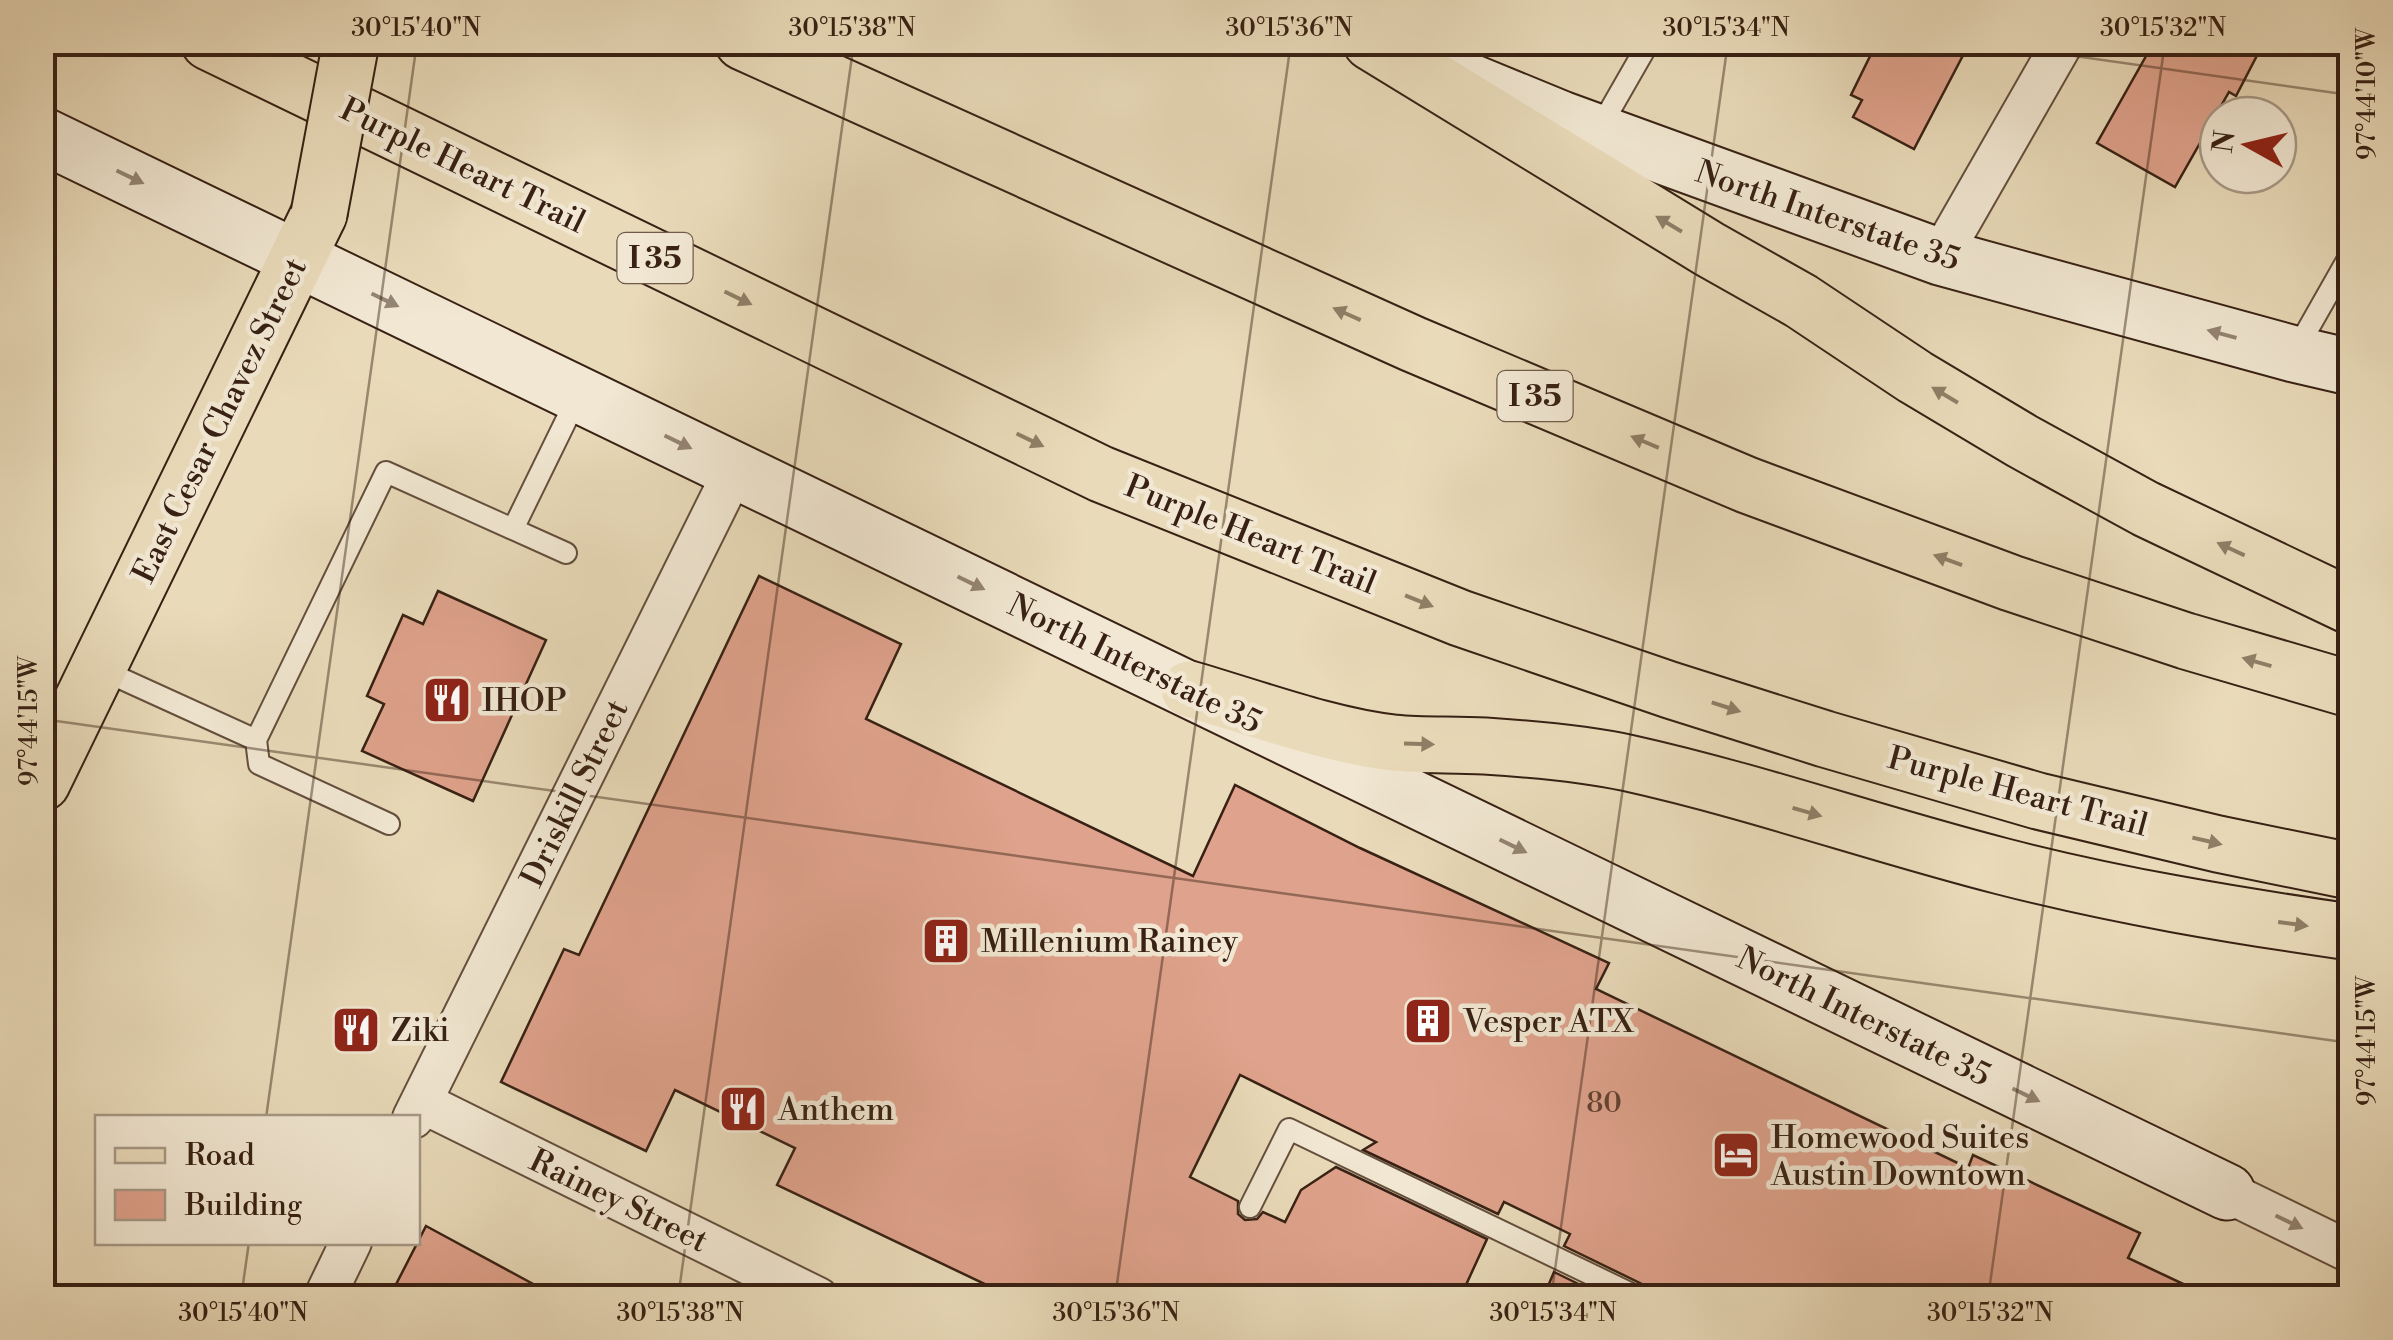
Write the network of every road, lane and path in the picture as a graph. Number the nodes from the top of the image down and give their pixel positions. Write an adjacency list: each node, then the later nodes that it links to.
1 (209, 42): 25 (main road, Purple Heart Trail / I 35, one-way to 25)
2 (352, 42): 9 (main road, East Cesar Chavez Street, bridge)
3 (744, 42): 20 (main road, I 35, one-way to 3)
4 (1373, 42): 7 (main road, North Interstate 35); 18 (main road, one-way to 4)
5 (1648, 42): 7 (lane)
6 (2063, 42): 11 (street)
7 (1597, 132): 11 (main road, North Interstate 35)
8 (42, 135): 9 (main road, North Interstate 35, one-way to 9)
9 (308, 236): 14 (main road, North Interstate 35, one-way to 14); 19 (main road, East Cesar Chavez Street)
10 (2350, 255): 12 (lane)
11 (1940, 257): 12 (main road, North Interstate 35, one-way to 11)
12 (2294, 354): 13 (main road, North Interstate 35)
13 (2350, 367)
14 (579, 394): 15 (main road, North Interstate 35, one-way to 15); 16 (lane)
15 (735, 470): 21 (main road, North Interstate 35, one-way to 21); 27 (street, Driskill Street)
16 (514, 529): 17 (lane); 22 (lane)
17 (566, 553)
18 (2350, 606)
19 (98, 669): 22 (lane); 23 (main road, East Cesar Chavez Street)
20 (2350, 688)
21 (1189, 689): 26 (main road, one-way to 26); 28 (main road, North Interstate 35, one-way to 28)
22 (256, 740): 24 (lane)
23 (42, 783)
24 (390, 824)
25 (2350, 871)
26 (2350, 932)
27 (417, 1110): 33 (street, Rainey Street)
28 (2227, 1192): 31 (street, one-way to 31)
29 (1250, 1206): 34 (lane)
30 (350, 1245): 32 (street)
31 (2350, 1252)
32 (324, 1298)
33 (818, 1298)
34 (1640, 1298)

